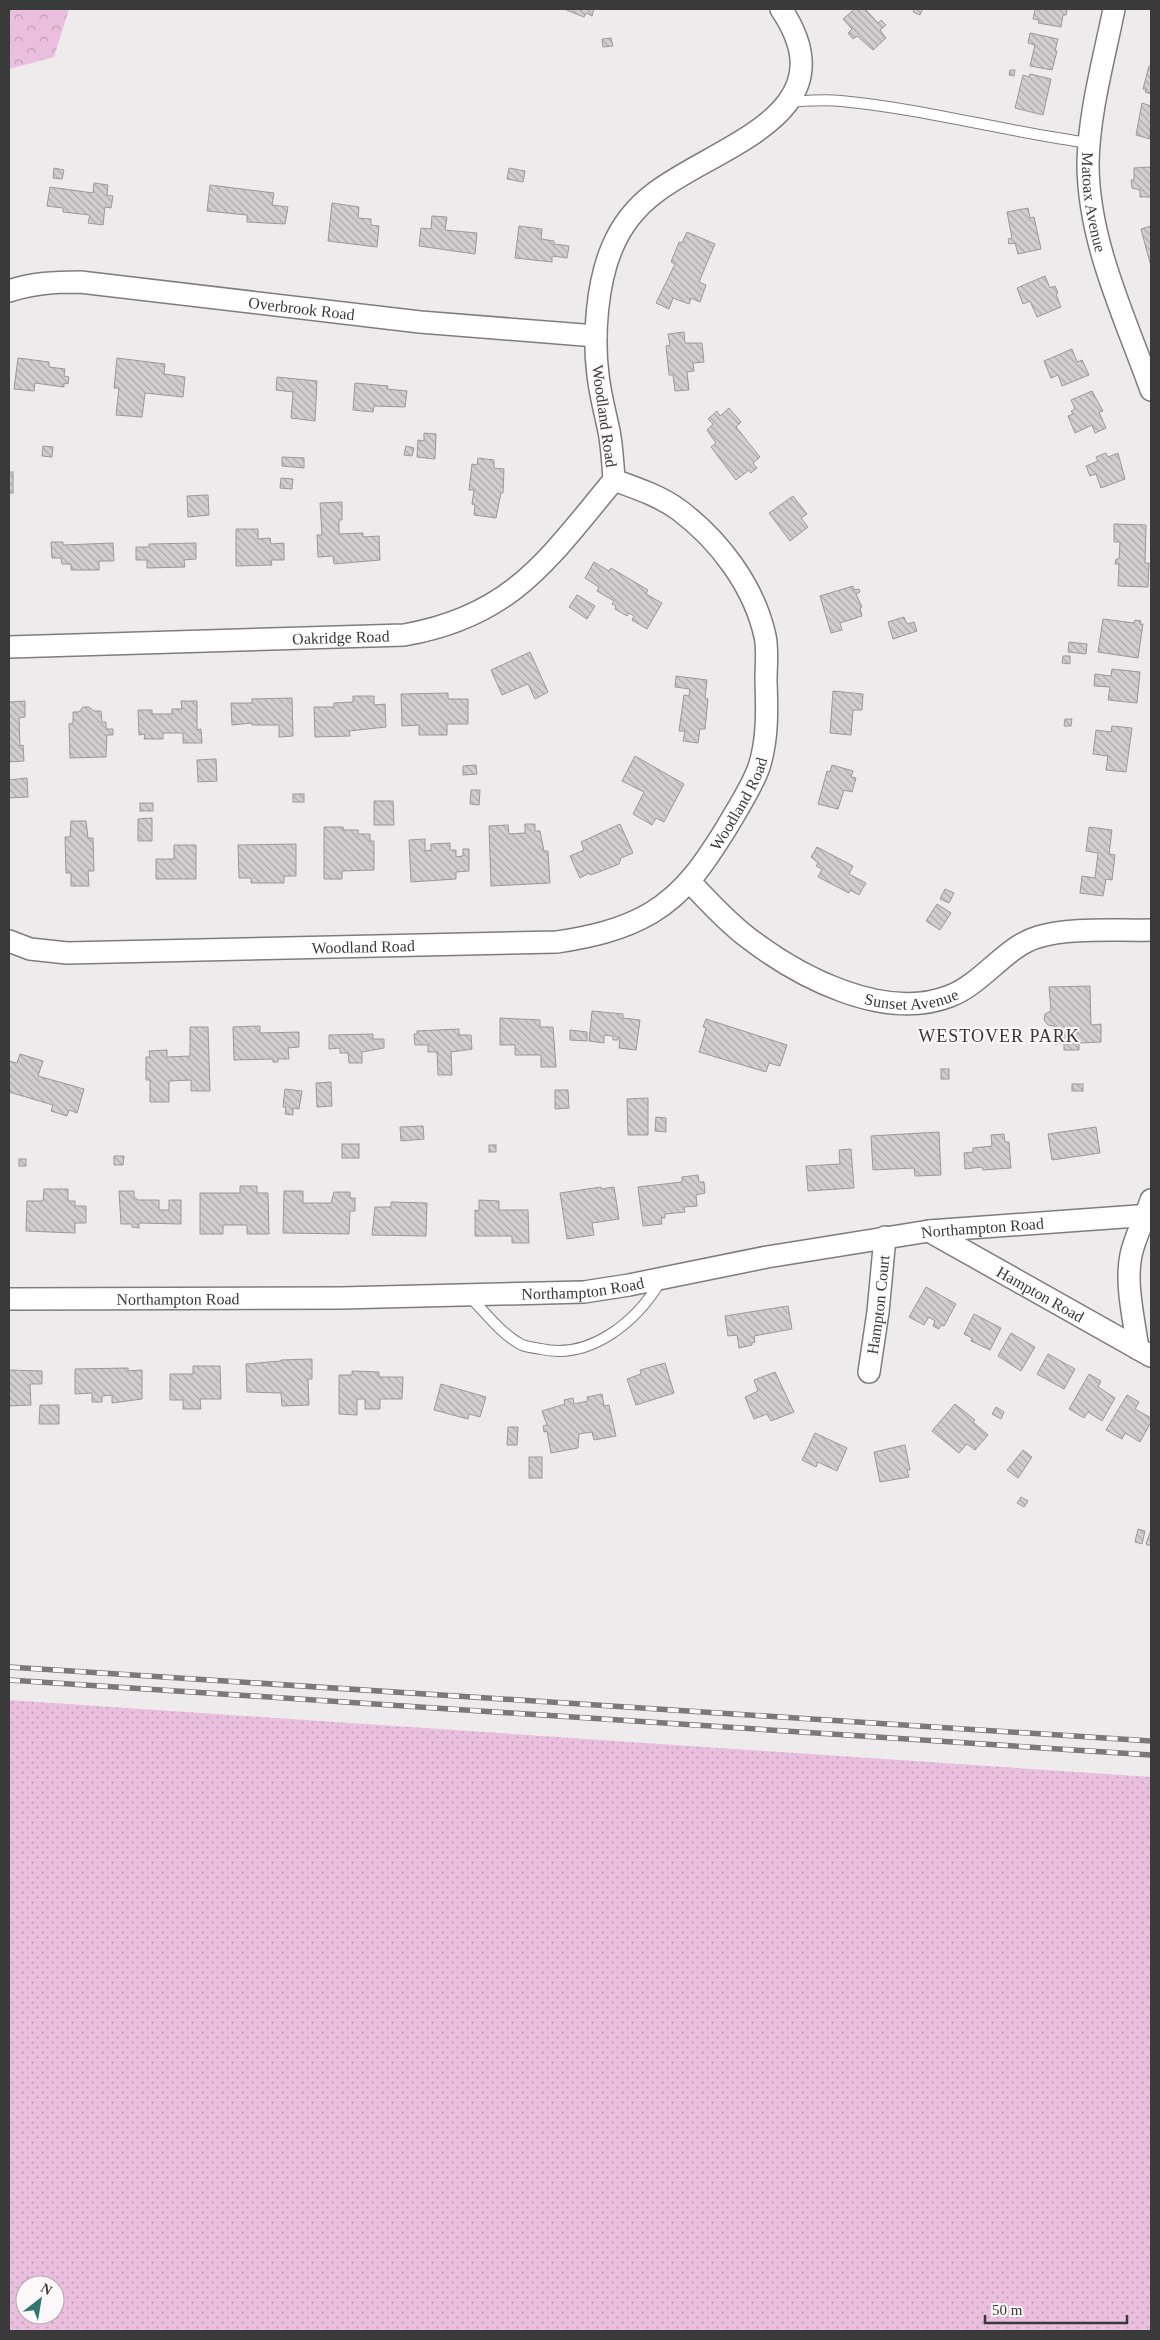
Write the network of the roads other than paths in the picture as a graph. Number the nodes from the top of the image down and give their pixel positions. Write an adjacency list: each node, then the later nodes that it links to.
1 (781, 9): 3 (street, Woodland Road)
2 (1114, 9): 4 (street, Matoax Avenue)
3 (788, 102): 4 (lane); 6 (street, Woodland Road)
4 (1090, 143): 7 (street, Matoax Avenue)
5 (9, 291): 6 (street, Overbrook Road)
6 (596, 336): 8 (street, Woodland Road)
7 (1151, 390)
8 (614, 480): 9 (street, Oakridge Road); 10 (street, Woodland Road)
9 (9, 647)
10 (690, 882): 11 (street, Sunset Avenue); 12 (street, Woodland Road)
11 (1151, 930)
12 (11, 941)
13 (1149, 1211): 14 (street, Northampton Road); 19 (street)
14 (929, 1231): 15 (street, Northampton Road); 19 (street, Hampton Road)
15 (885, 1237): 16 (street, Northampton Road); 20 (street, Hampton Court)
16 (661, 1279): 17 (street, Northampton Road); 17 (lane)
17 (468, 1295): 18 (street, Northampton Road)
18 (9, 1299)
19 (1144, 1352)
20 (869, 1372)

